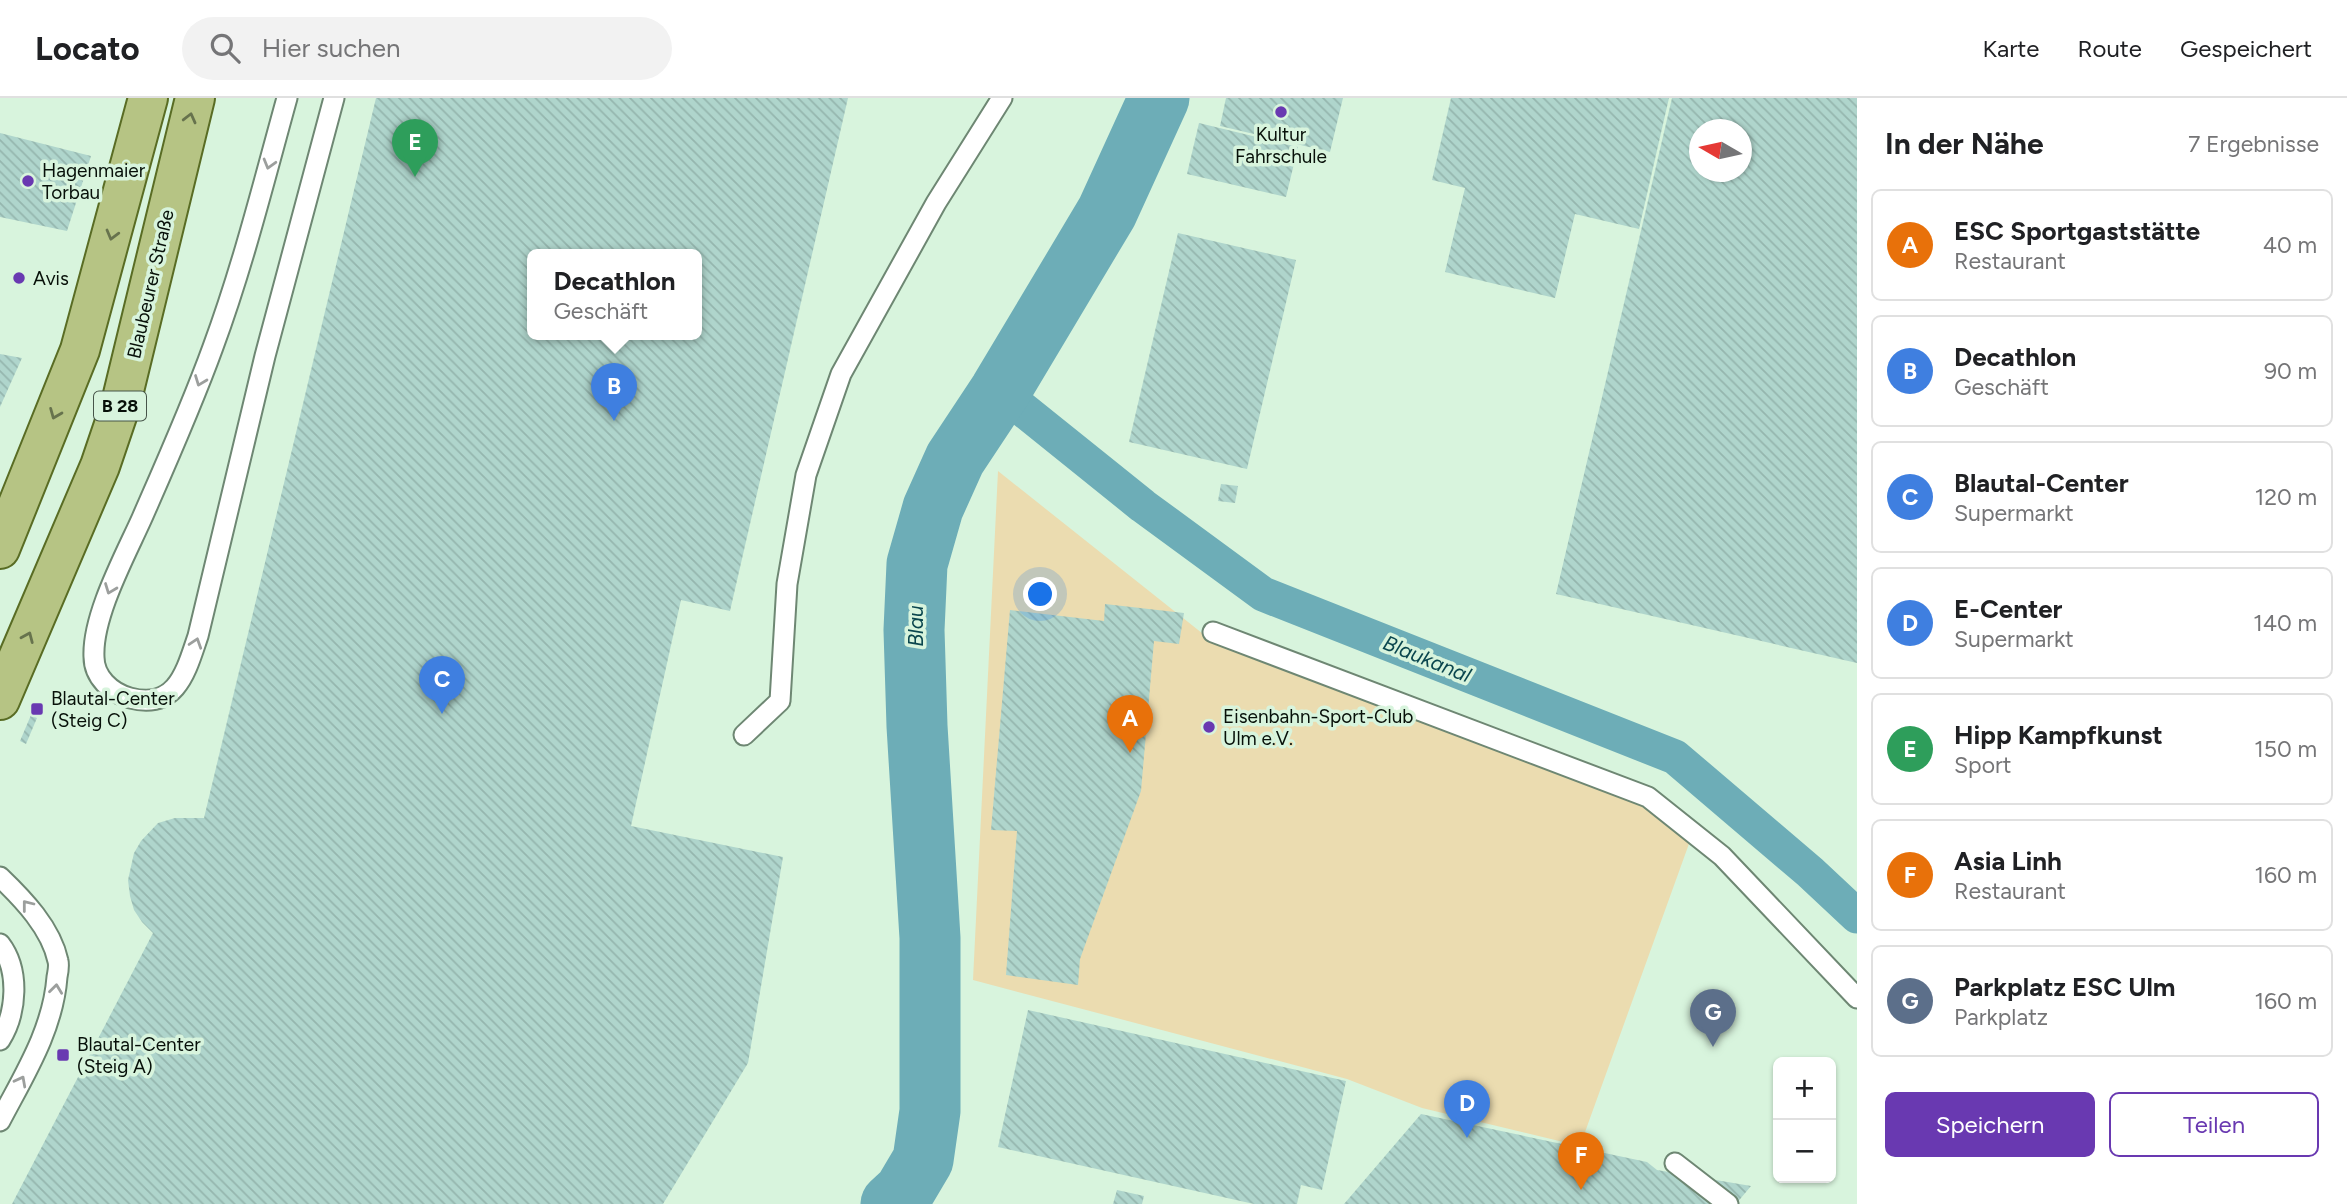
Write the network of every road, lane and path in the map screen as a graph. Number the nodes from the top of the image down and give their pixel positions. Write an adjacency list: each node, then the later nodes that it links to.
1 (148, 98): 6 (main road, B 28)
2 (195, 98): 7 (main road, Blaubeurer Straße / B 28, one-way to 2)
3 (287, 98): 4 (lane, one-way to 4)
4 (334, 98)
5 (1002, 98): 13 (lane)
6 (148, 150): 7 (lane); 8 (main road, B 28, one-way to 8)
7 (171, 193): 9 (main road, Blaubeurer Straße / B 28)
8 (80, 350): 9 (main road); 10 (main road, B 28, one-way to 10)
9 (131, 364): 12 (main road, Blaubeurer Straße / B 28, one-way to 9)
10 (0, 549)
11 (1213, 632): 16 (lane)
12 (0, 700)
13 (744, 735)
14 (0, 877): 18 (lane, one-way to 14)
15 (0, 944): 17 (lane)
16 (1857, 998)
17 (0, 1040)
18 (0, 1121)
19 (1675, 1163): 20 (lane)
20 (1728, 1204)

